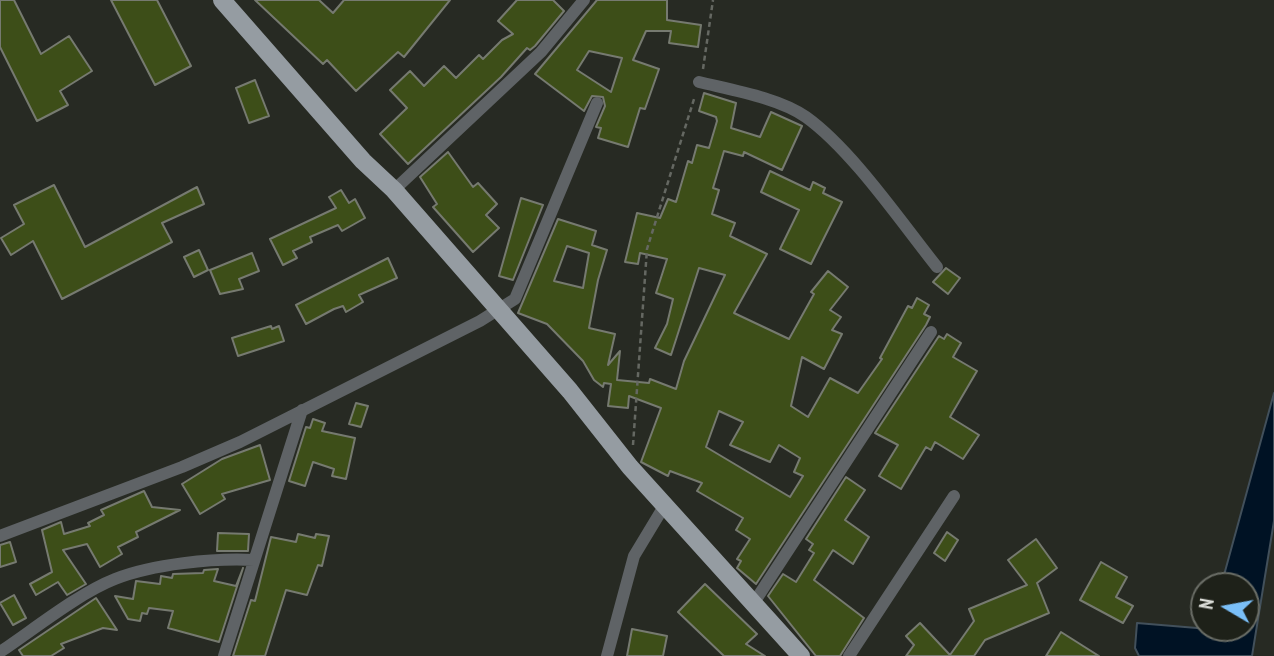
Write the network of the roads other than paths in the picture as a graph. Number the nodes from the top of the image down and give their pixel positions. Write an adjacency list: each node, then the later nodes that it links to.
1 (222, 0): 5 (main road)
2 (584, 0): 5 (street)
3 (699, 82): 6 (street)
4 (597, 103): 7 (street)
5 (394, 190): 7 (main road)
6 (937, 267)
7 (499, 310): 9 (street); 11 (main road)
8 (931, 332): 14 (street)
9 (302, 410): 12 (street); 13 (street)
10 (954, 496): 19 (street)
11 (666, 503): 14 (main road); 17 (street)
12 (0, 536)
13 (254, 560): 15 (street); 16 (street)
14 (755, 601): 18 (main road)
15 (0, 652)
16 (224, 656)
17 (607, 656)
18 (801, 656)
19 (849, 656)

